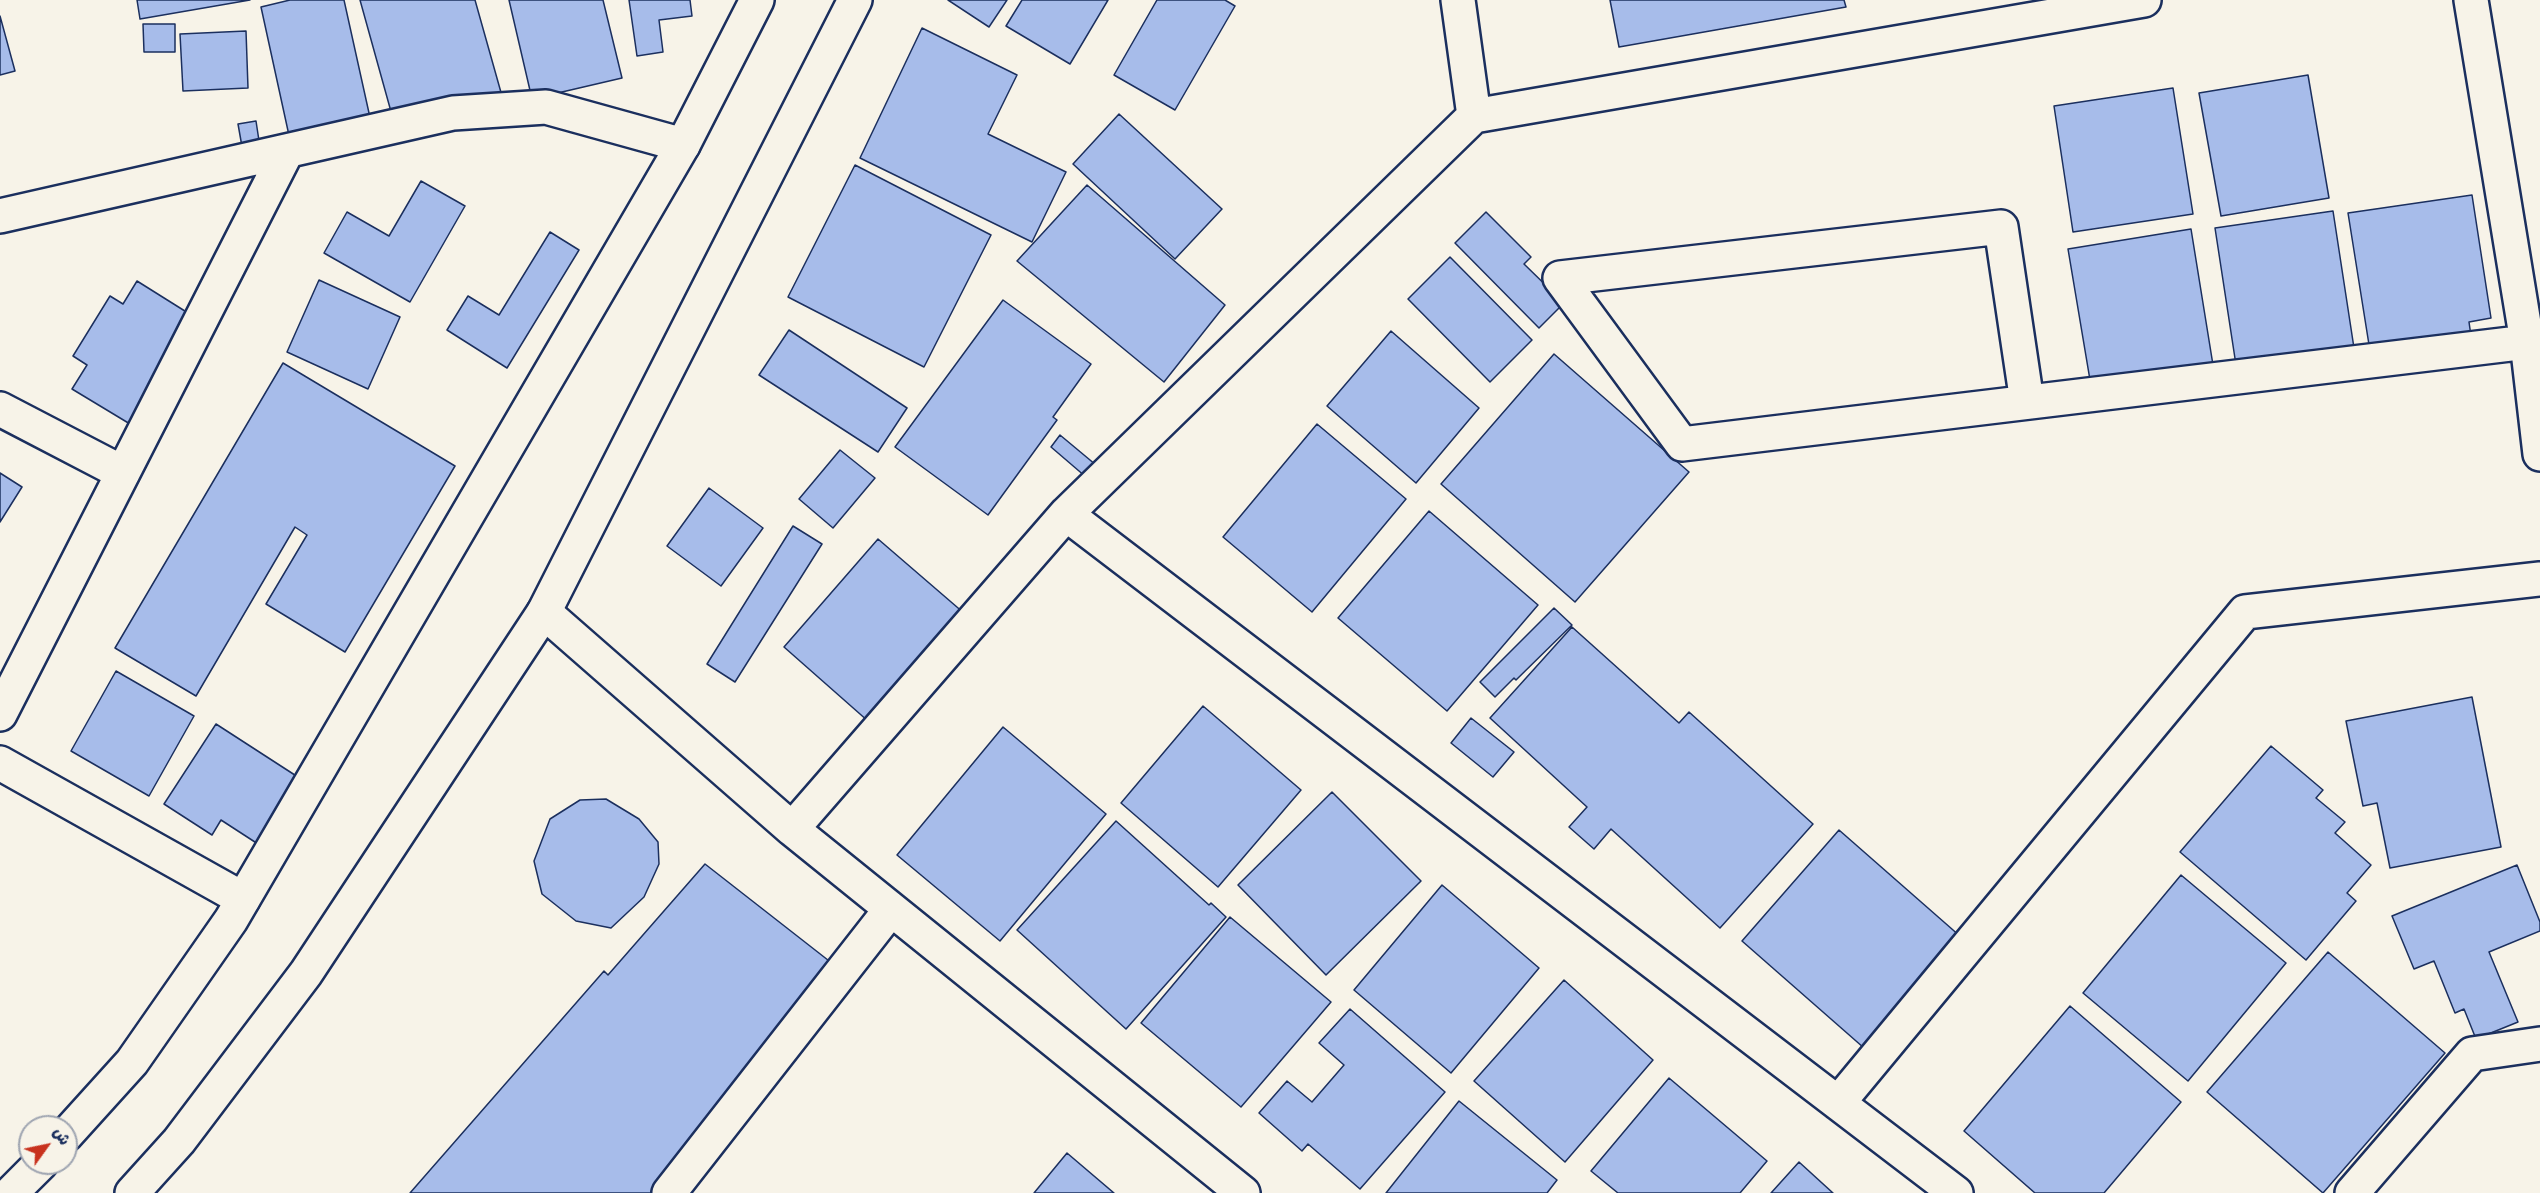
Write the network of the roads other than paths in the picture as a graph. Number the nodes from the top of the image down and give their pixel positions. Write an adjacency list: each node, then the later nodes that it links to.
1 (757, 0): 7 (street)
2 (855, 0): 17 (street)
3 (1458, 0): 6 (street)
4 (2144, 0): 6 (street)
5 (2471, 0): 10 (street)
6 (1474, 116): 15 (street)
7 (684, 145): 8 (street); 21 (street)
8 (287, 151): 9 (street); 14 (street)
9 (0, 216)
10 (2527, 342): 11 (street); 13 (street)
11 (2027, 402): 11 (street)
12 (0, 409): 14 (street)
13 (2540, 454)
14 (123, 473): 18 (street)
15 (1066, 514): 20 (street); 24 (street)
16 (2540, 579): 24 (street)
17 (544, 612): 20 (street); 28 (street)
18 (0, 714)
19 (0, 764): 21 (street)
20 (792, 830): 22 (street)
21 (243, 898): 25 (street)
22 (891, 909): 29 (street); 30 (street)
23 (2540, 1044): 32 (street)
24 (1838, 1103): 31 (street)
25 (78, 1122)
26 (29, 1175): 27 (street)
27 (10, 1193)
28 (132, 1193)
29 (669, 1193)
30 (1243, 1193)
31 (1956, 1193)
32 (2352, 1193)

